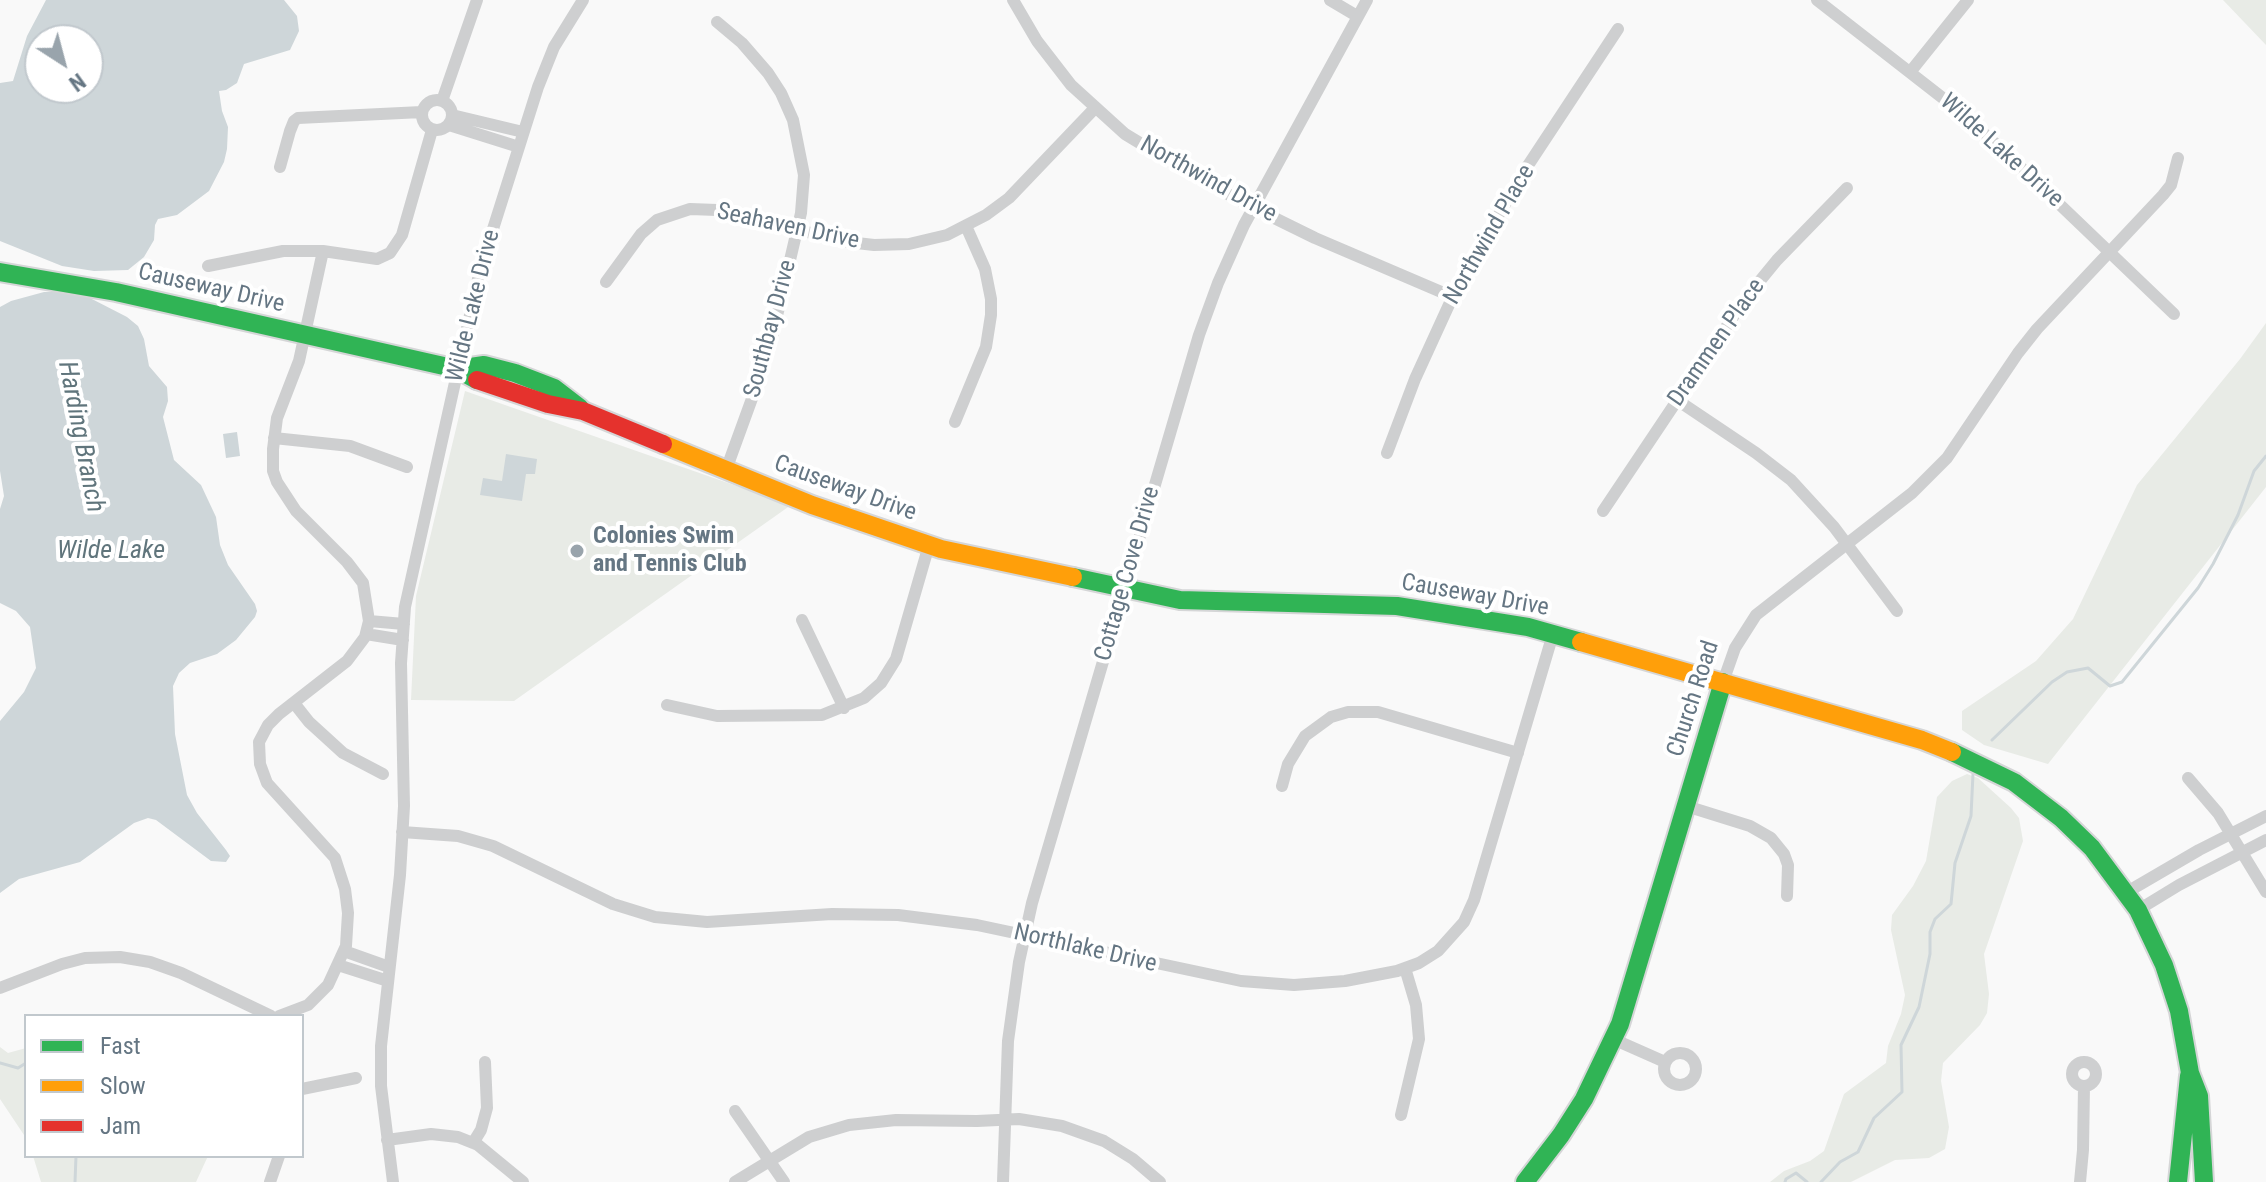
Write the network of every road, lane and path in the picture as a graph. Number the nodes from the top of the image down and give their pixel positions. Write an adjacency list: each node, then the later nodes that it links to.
1 (477, 0): 12 (street)
2 (583, 0): 17 (street, Wilde Lake Drive)
3 (1013, 0): 13 (street, Northwind Drive)
4 (1330, 0): 8 (street)
5 (1367, 0): 8 (street, Cottage Cove Drive)
6 (1817, 0): 11 (street, Wilde Lake Drive)
7 (1968, 0): 11 (street)
8 (1357, 16): 22 (street, Cottage Cove Drive)
9 (717, 22): 24 (street, Southbay Drive)
10 (1618, 29): 30 (street, Northwind Place)
11 (1911, 71): 26 (street, Wilde Lake Drive)
12 (442, 101): 14 (street); 15 (street)
13 (1095, 108): 22 (street, Northwind Drive); 23 (street, Seahaven Drive)
14 (422, 112): 16 (street); 20 (street)
15 (451, 120): 16 (street); 17 (street); 18 (street)
16 (432, 130): 25 (street)
17 (523, 132): 18 (street, Wilde Lake Drive)
18 (519, 147): 33 (street, Wilde Lake Drive)
19 (2178, 158): 26 (street, Church Road)
20 (280, 167)
21 (1847, 188): 34 (street, Drammen Place)
22 (1254, 208): 30 (street, Northwind Drive); 43 (street, Cottage Cove Drive)
23 (966, 226): 24 (street, Seahaven Drive); 35 (street)
24 (797, 230): 29 (street, Seahaven Drive); 39 (street, Southbay Drive)
25 (323, 251): 27 (street); 32 (street)
26 (2110, 251): 31 (street, Wilde Lake Drive); 41 (street, Church Road)
27 (208, 266)
28 (0, 272): 32 (street, Causeway Drive)
29 (606, 282)
30 (1453, 297): 37 (street, Northwind Place)
31 (2174, 314)
32 (303, 335): 33 (street, Causeway Drive); 36 (street)
33 (457, 369): 39 (street, Causeway Drive); 46 (street, Wilde Lake Drive)
34 (1677, 400): 40 (street, Drammen Place); 41 (street)
35 (955, 422)
36 (274, 438): 38 (street); 47 (street)
37 (1387, 453)
38 (407, 467)
39 (726, 470): 42 (street, Causeway Drive)
40 (1603, 511)
41 (1846, 543): 44 (street); 50 (street, Church Road)
42 (929, 545): 43 (street, Causeway Drive); 53 (street)
43 (1124, 589): 48 (street, Causeway Drive); 68 (street, Cottage Cove Drive)
44 (1897, 611)
45 (802, 620): 53 (street)
46 (404, 624): 47 (street); 49 (street, Wilde Lake Drive)
47 (367, 628): 49 (street); 51 (street)
48 (1553, 634): 50 (street, Causeway Drive); 54 (street, Northlake Drive)
49 (403, 640): 60 (street, Wilde Lake Drive)
50 (1723, 682): 58 (street, Church Road); 64 (street, Causeway Drive)
51 (294, 703): 55 (street); 69 (street)
52 (667, 705): 53 (street)
53 (844, 708)
54 (1518, 753): 57 (street); 72 (street, Northlake Drive)
55 (383, 774)
56 (2188, 778): 61 (street)
57 (1282, 786)
58 (1686, 806): 66 (street); 77 (street, Church Road)
59 (2266, 816): 61 (street)
60 (402, 832): 68 (street, Northlake Drive); 71 (street, Wilde Lake Drive)
61 (2231, 834): 63 (street); 64 (street)
62 (2266, 840): 63 (street)
63 (2242, 852): 65 (street); 67 (street)
64 (2127, 892): 67 (street, Causeway Drive)
65 (2266, 892)
66 (1787, 896)
67 (2138, 910): 80 (street, Causeway Drive)
68 (1025, 935): 72 (street, Northlake Drive); 86 (street, Cottage Cove Drive)
69 (344, 951): 70 (street); 71 (street)
70 (338, 965): 73 (street); 76 (street)
71 (389, 967): 73 (street, Wilde Lake Drive)
72 (1405, 968): 85 (street)
73 (388, 981): 87 (street, Wilde Lake Drive)
74 (0, 988): 75 (street)
75 (267, 1014)
76 (284, 1014)
77 (1613, 1039): 79 (street); 98 (street, Church Road)
78 (485, 1062): 88 (street)
79 (1665, 1062)
80 (2190, 1073): 100 (street, Causeway Drive); 101 (street, Causeway Drive)
81 (356, 1078): 83 (street)
82 (2084, 1086): 99 (street)
83 (304, 1089)
84 (735, 1111): 90 (street)
85 (1401, 1115)
86 (1004, 1120): 90 (street); 96 (street, Cottage Cove Drive); 97 (street)
87 (387, 1140): 88 (street); 92 (street, Wilde Lake Drive)
88 (473, 1143): 93 (street)
89 (278, 1158): 91 (street)
90 (769, 1159): 94 (street); 95 (street)
91 (270, 1182)
92 (393, 1182)
93 (523, 1182)
94 (735, 1182)
95 (784, 1182)
96 (1003, 1182)
97 (1160, 1182)
98 (1525, 1182)
99 (2080, 1182)
100 (2178, 1182)
101 (2204, 1182)

